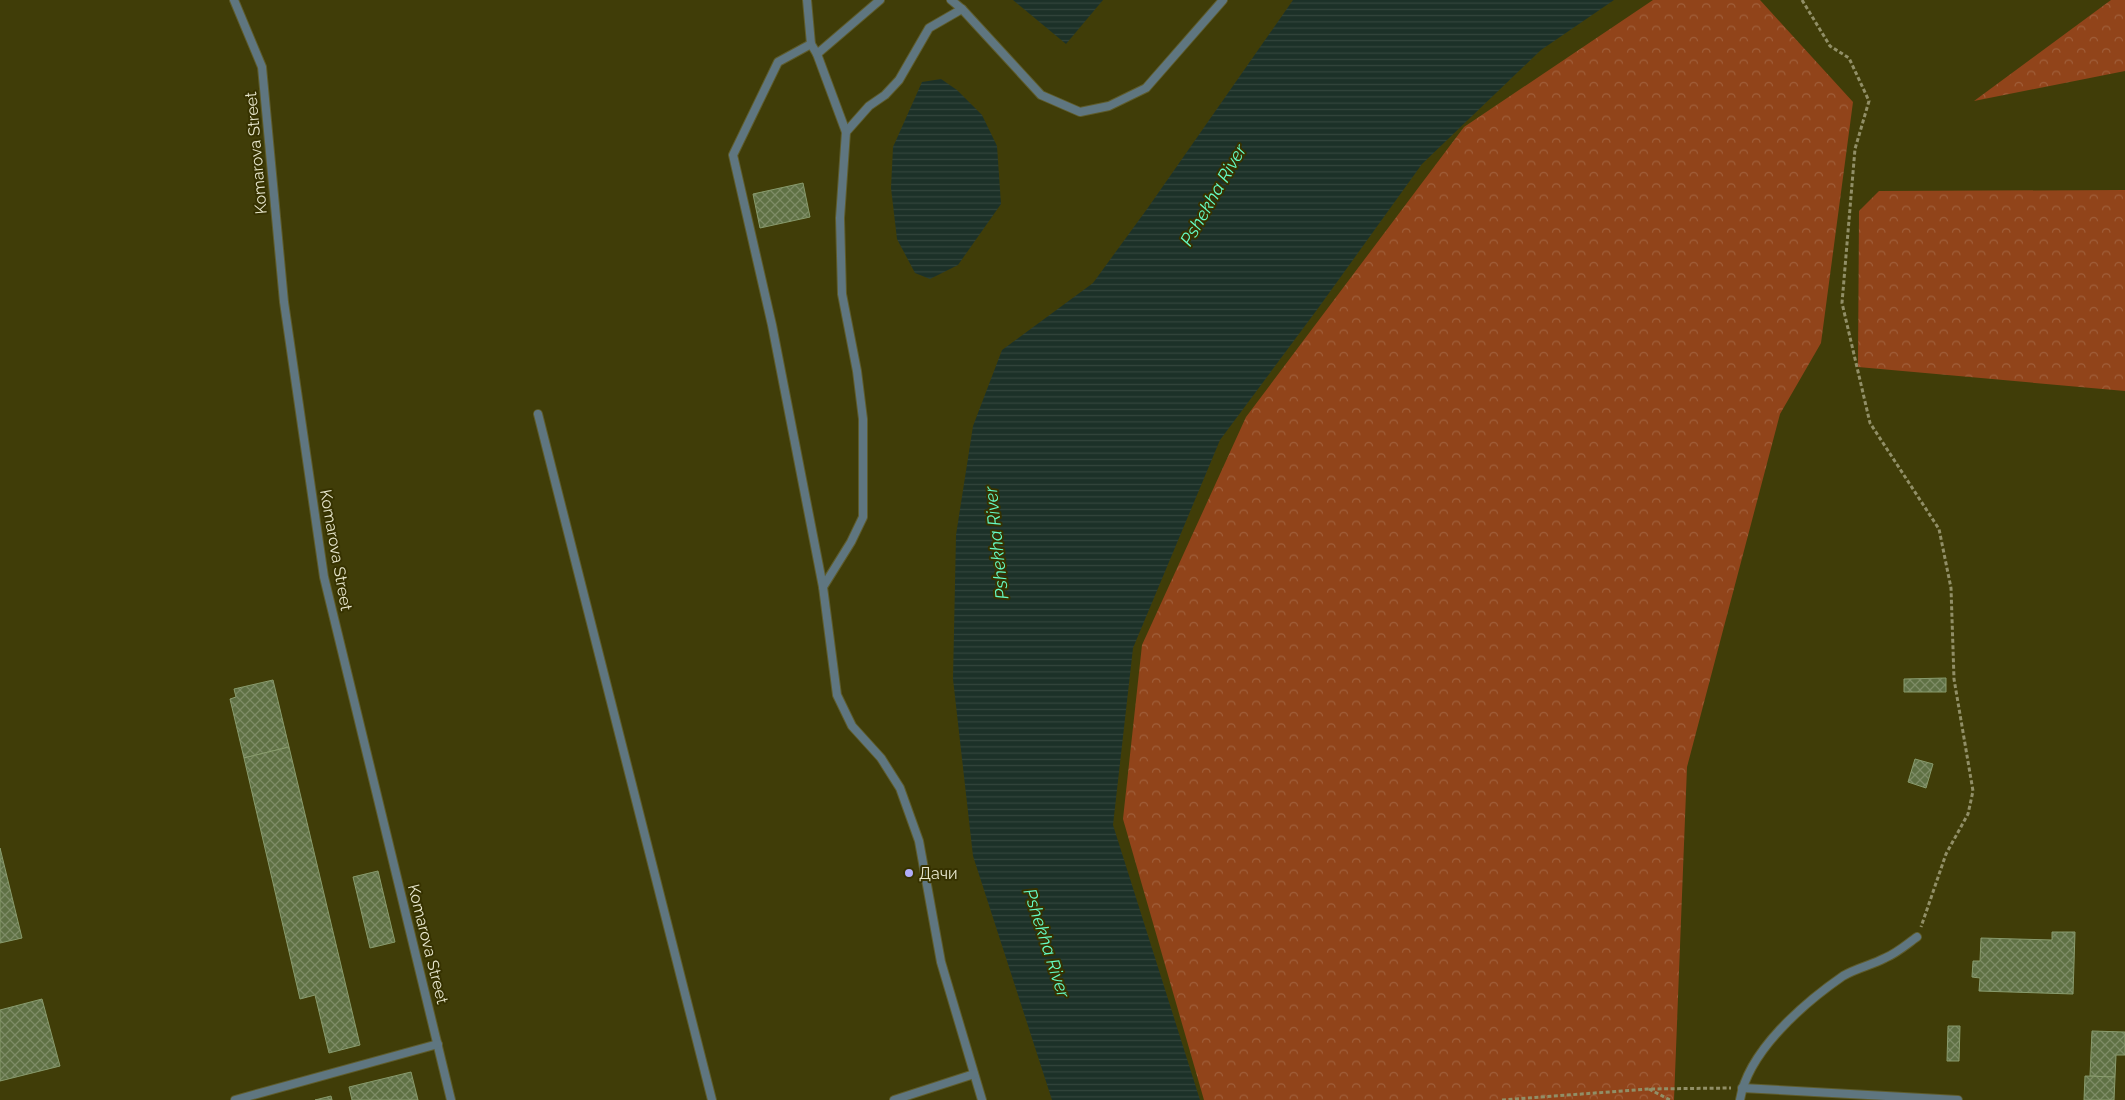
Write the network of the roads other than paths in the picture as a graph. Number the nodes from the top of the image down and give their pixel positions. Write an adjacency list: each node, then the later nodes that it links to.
1 (234, 0): 13 (lane, Komarova Street)
2 (807, 0): 7 (lane)
3 (880, 0): 8 (lane)
4 (951, 0): 6 (lane)
5 (1223, 0): 6 (lane)
6 (962, 9): 9 (lane)
7 (811, 44): 8 (lane); 11 (lane)
8 (817, 54): 9 (lane)
9 (846, 132): 11 (lane)
10 (538, 414): 18 (lane)
11 (823, 587): 14 (lane)
12 (1917, 937): 15 (lane)
13 (438, 1044): 16 (lane); 17 (lane, Komarova Street)
14 (974, 1074): 19 (lane); 20 (lane)
15 (1742, 1088): 21 (lane); 22 (lane)
16 (235, 1100)
17 (451, 1100)
18 (712, 1100)
19 (894, 1100)
20 (982, 1100)
21 (1740, 1100)
22 (1958, 1100)

